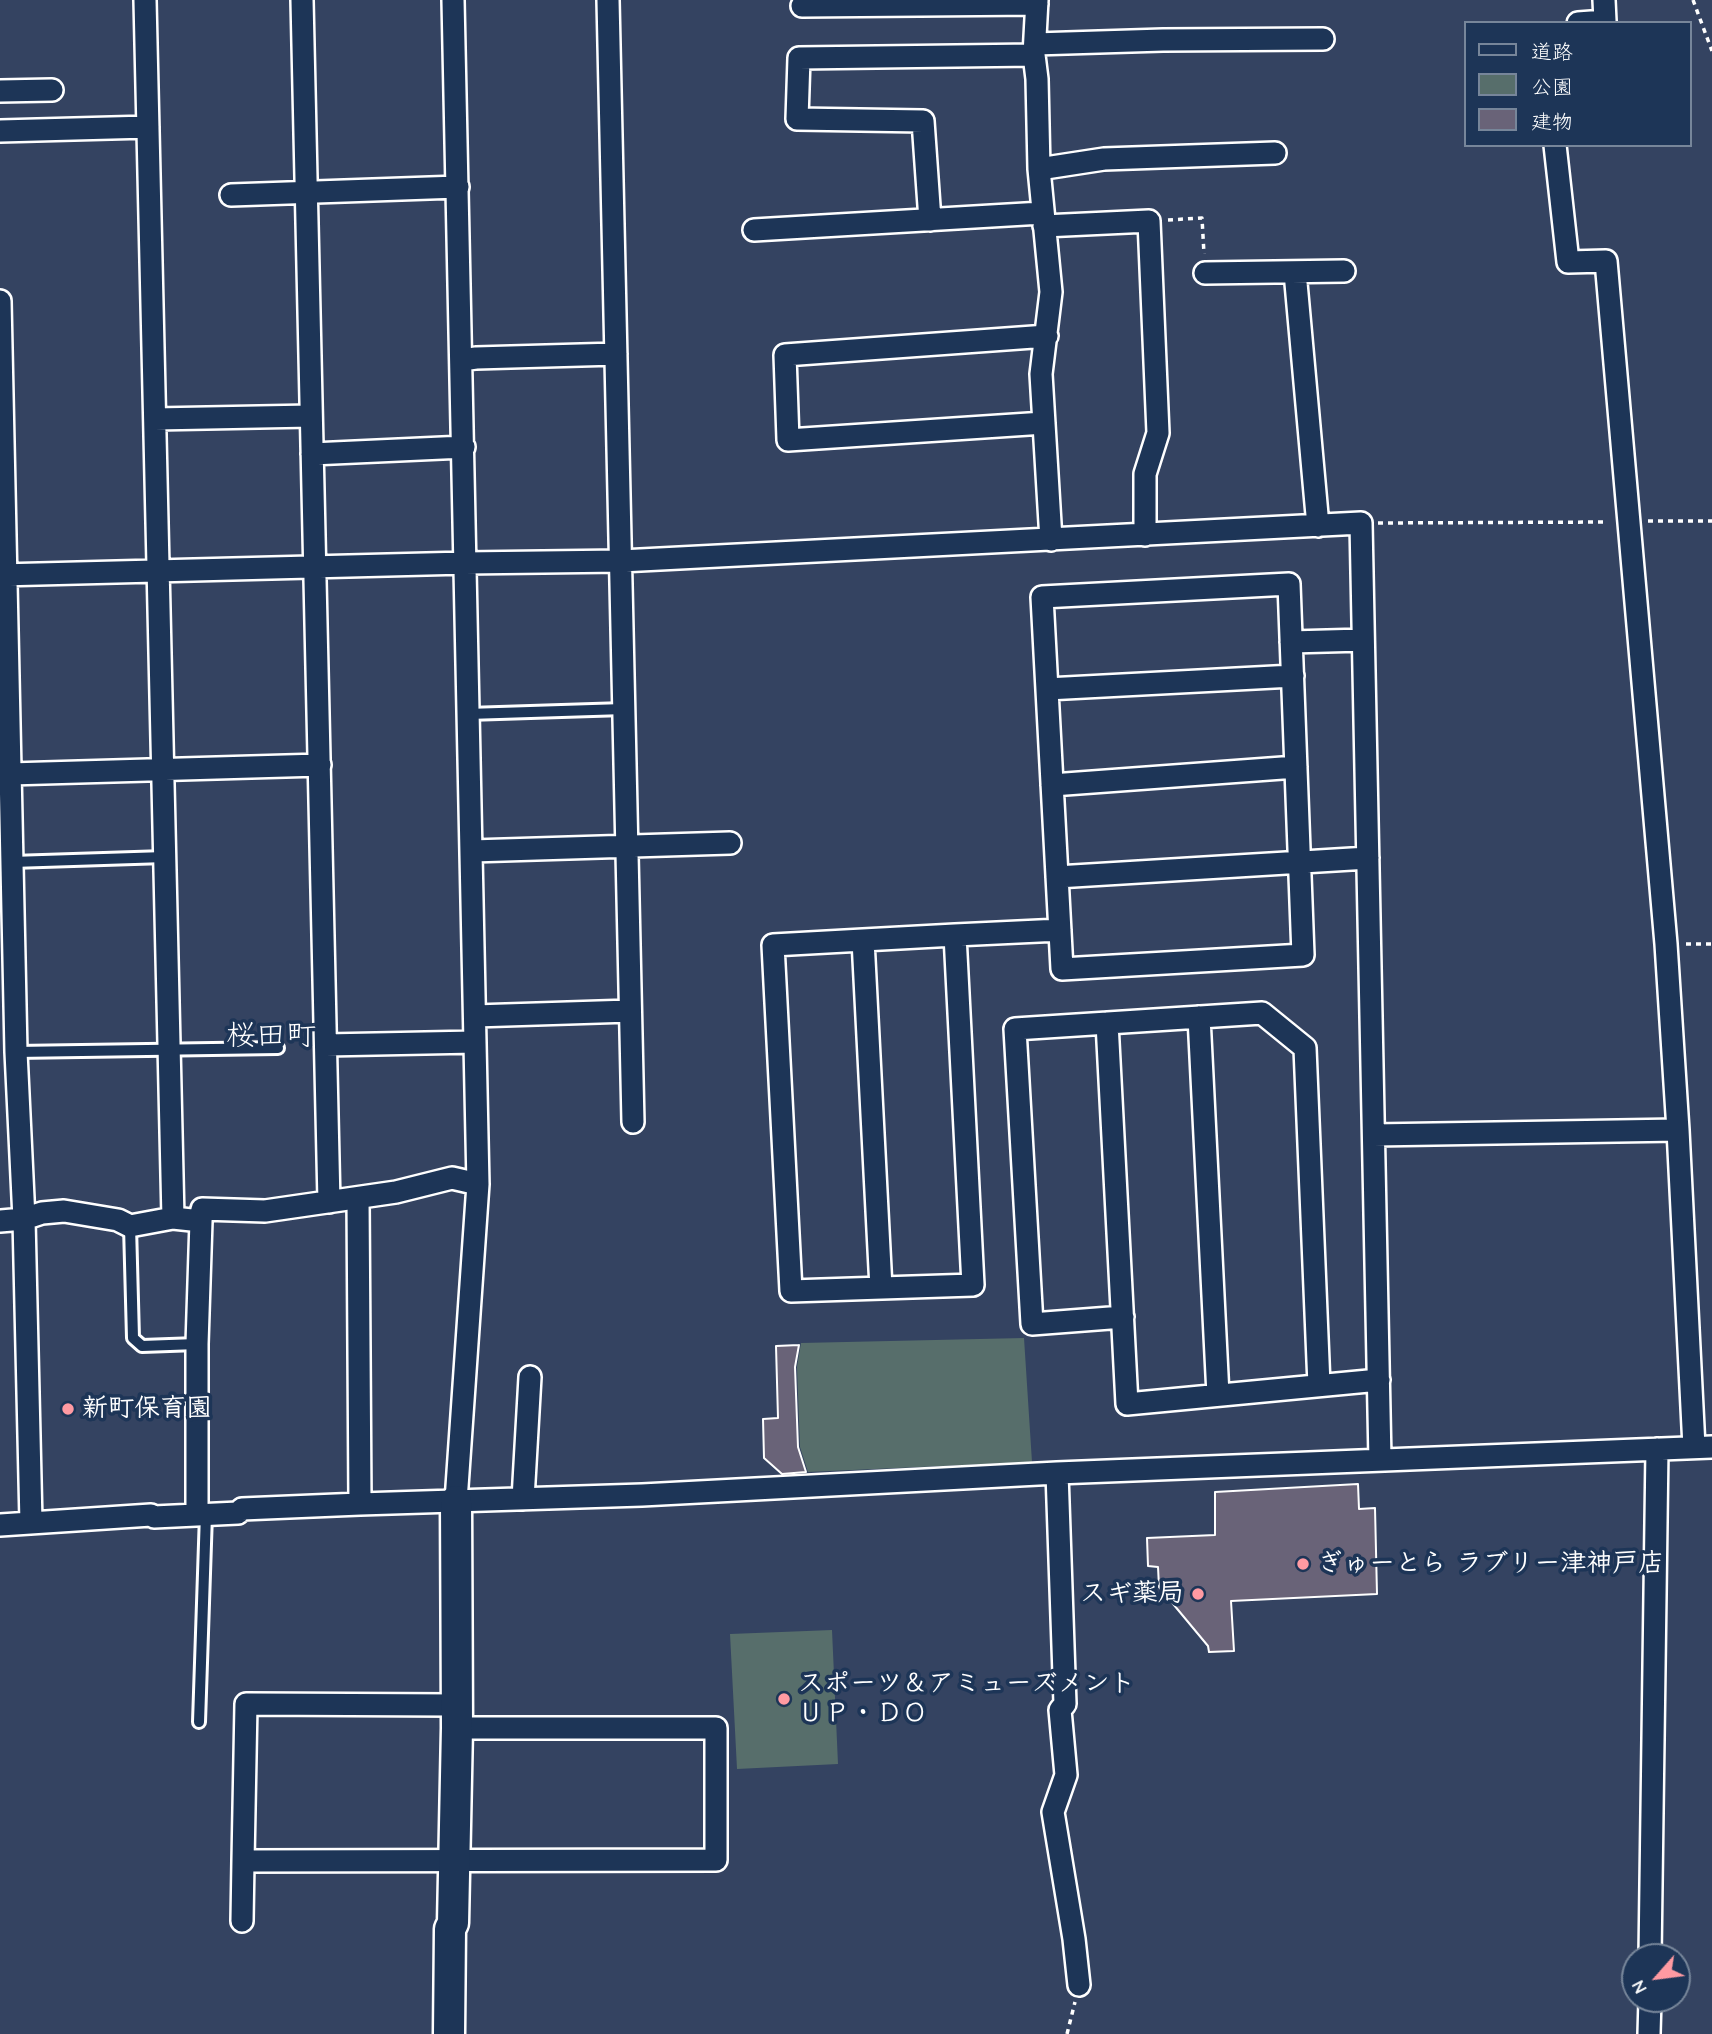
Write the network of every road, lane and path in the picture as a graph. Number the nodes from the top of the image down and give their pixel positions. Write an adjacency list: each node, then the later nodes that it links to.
1 (145, 0): 15 (street)
2 (302, 0): 21 (street)
3 (453, 0): 20 (street)
4 (608, 0): 32 (street)
5 (1604, 0): 9 (street)
6 (1693, 0): 12 (path)
7 (1037, 2): 8 (street); 11 (street)
8 (802, 6)
9 (1605, 21)
10 (1323, 39): 11 (street)
11 (1034, 49): 19 (street); 23 (street)
12 (1712, 51)
13 (52, 90): 14 (street)
14 (0, 91)
15 (148, 127): 16 (street); 35 (street)
16 (0, 131)
17 (1555, 147): 40 (street)
18 (1275, 153): 19 (street)
19 (1039, 169): 24 (street)
20 (458, 187): 21 (street); 33 (street)
21 (306, 192): 22 (street); 34 (street)
22 (231, 195)
23 (930, 220): 24 (street); 26 (street)
24 (1043, 220): 25 (street); 31 (street)
25 (1149, 221): 29 (path); 43 (street)
26 (754, 230)
27 (1344, 271): 28 (street)
28 (1295, 272): 29 (street); 42 (street)
29 (1205, 273)
30 (0, 301): 49 (street)
31 (1047, 336): 36 (street); 36 (street)
32 (616, 354): 33 (street); 45 (street)
33 (462, 360): 37 (street)
34 (311, 416): 35 (street); 38 (street)
35 (155, 419): 48 (street)
36 (1044, 423): 44 (street)
37 (464, 447): 38 (street); 46 (street)
38 (312, 454): 47 (street)
39 (1712, 521): 40 (path)
40 (1628, 522): 41 (path); 72 (street)
41 (1361, 523): 42 (street); 50 (street)
42 (1318, 526): 43 (street)
43 (1145, 535): 44 (street)
44 (1051, 540): 45 (street)
45 (621, 561): 46 (street); 54 (street)
46 (464, 563): 47 (street); 55 (street)
47 (315, 566): 48 (street); 56 (street)
48 (158, 570): 49 (street); 58 (street)
49 (2, 575): 59 (street)
50 (1363, 640): 51 (street); 65 (street)
51 (1292, 642): 52 (street); 53 (street)
52 (1293, 676): 53 (street); 57 (street)
53 (1047, 689): 60 (street)
54 (624, 709): 55 (lane); 62 (street)
55 (468, 715): 63 (street)
56 (320, 765): 58 (street); 79 (street)
57 (1296, 767): 60 (street); 67 (street)
58 (163, 769): 59 (street); 64 (street)
59 (10, 774): 66 (street)
60 (1052, 785): 68 (street)
61 (730, 843): 62 (street)
62 (627, 846): 63 (street); 74 (street)
63 (472, 851): 75 (street)
64 (165, 857): 66 (lane); 80 (street)
65 (1368, 858): 67 (street); 85 (street)
66 (12, 862): 82 (street)
67 (1300, 862): 68 (street); 69 (street)
68 (1057, 877): 69 (street)
69 (1060, 930): 70 (street)
70 (955, 935): 71 (street); 94 (street)
71 (863, 940): 94 (street); 94 (street)
72 (1666, 944): 73 (path); 84 (street)
73 (1712, 944)
74 (631, 1011): 75 (street); 83 (street)
75 (475, 1016): 78 (street)
76 (1199, 1017): 77 (street); 99 (street); 100 (street)
77 (1107, 1023): 95 (street); 95 (street)
78 (475, 1042): 79 (street); 86 (street)
79 (326, 1045): 88 (street)
80 (169, 1048): 81 (lane); 82 (lane); 89 (street)
81 (278, 1048)
82 (16, 1052): 90 (street)
83 (633, 1122)
84 (1678, 1130): 85 (street); 101 (street)
85 (1374, 1135): 98 (street)
86 (478, 1184): 87 (street); 106 (street)
87 (358, 1198): 88 (street); 107 (street)
88 (329, 1202): 92 (street)
89 (173, 1218): 92 (street); 93 (street)
90 (24, 1219): 91 (street); 93 (street); 109 (street)
91 (0, 1221)
92 (201, 1221): 96 (street)
93 (130, 1226): 96 (lane)
94 (881, 1288)
95 (1123, 1317): 100 (street)
96 (197, 1344): 108 (street)
97 (530, 1377): 105 (street)
98 (1379, 1380): 99 (street); 103 (street)
99 (1320, 1385): 100 (street)
100 (1218, 1395)
101 (1703, 1447): 102 (street)
102 (1657, 1449): 103 (street); 116 (street)
103 (1380, 1460): 104 (street)
104 (1057, 1473): 105 (street); 117 (street)
105 (523, 1499): 106 (street)
106 (456, 1501): 107 (street); 111 (street)
107 (360, 1504): 108 (street)
108 (202, 1514): 109 (street); 112 (lane)
109 (31, 1522): 110 (street)
110 (0, 1525)
111 (456, 1716): 113 (street); 114 (street); 114 (street)
112 (199, 1722)
113 (243, 1861): 114 (street); 115 (street)
114 (454, 1861): 119 (street)
115 (242, 1921)
116 (1650, 1943)
117 (1079, 1985): 120 (path)
118 (1650, 2013): 121 (street)
119 (449, 2034)
120 (1067, 2034)
121 (1649, 2034)

